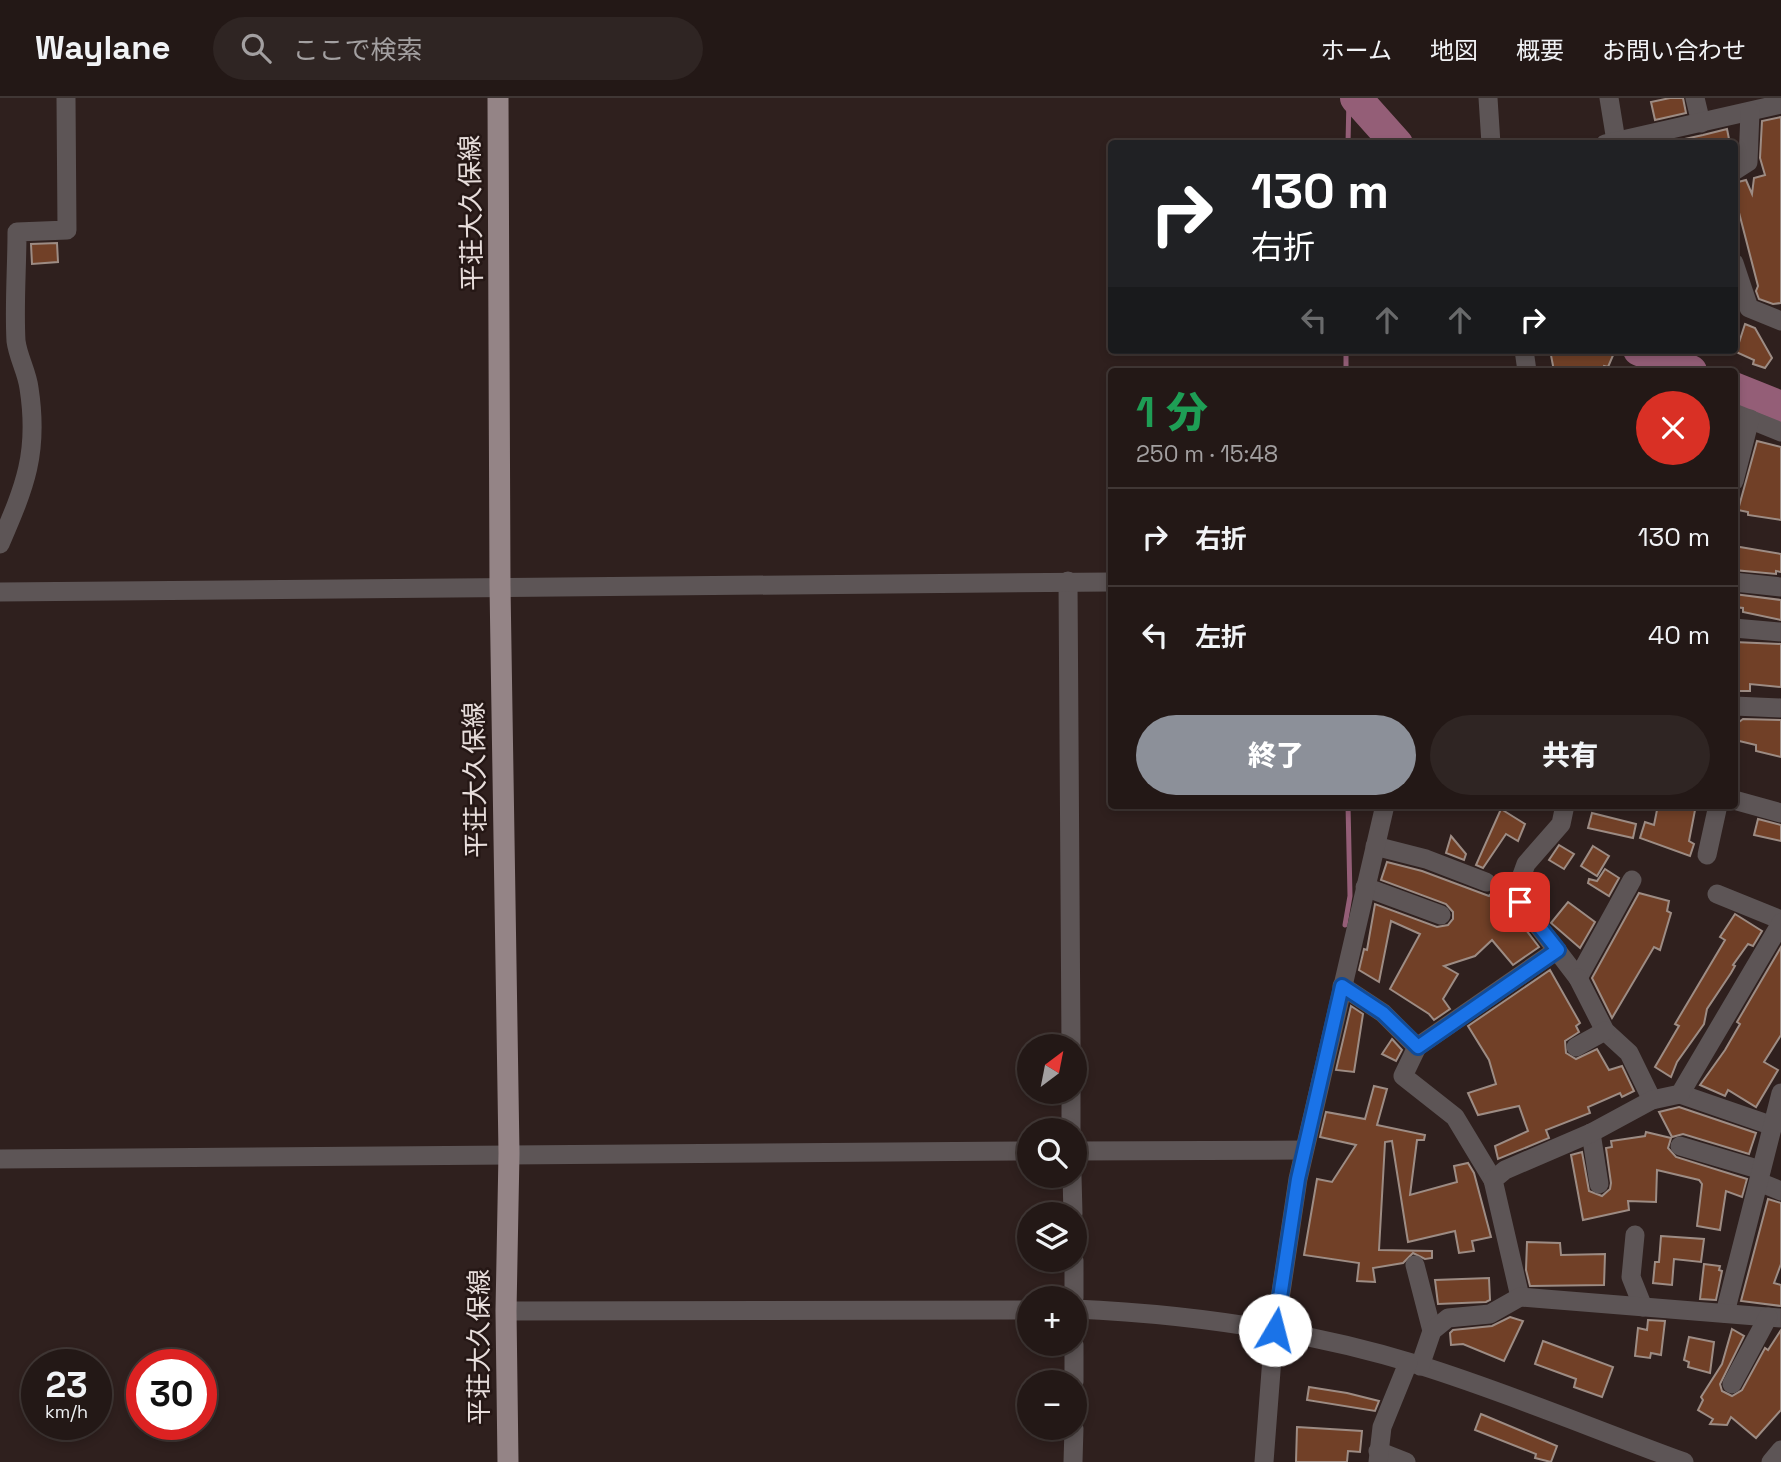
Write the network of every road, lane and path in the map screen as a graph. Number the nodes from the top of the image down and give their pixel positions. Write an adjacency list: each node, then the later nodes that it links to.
1 (66, 98): 18 (street)
2 (498, 98): 22 (main road, 平荘大久保線)
3 (1488, 98): 9 (street)
4 (1609, 98): 10 (street)
5 (1695, 98): 8 (street)
6 (1781, 104): 7 (street)
7 (1751, 111): 8 (street); 12 (street)
8 (1701, 123): 11 (street)
9 (1491, 140)
10 (1610, 140)
11 (1620, 140)
12 (1738, 168)
13 (1738, 275): 14 (street)
14 (1781, 321)
15 (1742, 416): 16 (street); 17 (street)
16 (1781, 432)
17 (1738, 448)
18 (0, 544)
19 (1068, 582): 20 (street); 22 (street); 46 (street)
20 (1108, 582)
21 (1738, 582): 23 (street)
22 (500, 586): 24 (street); 58 (main road, 平荘大久保線)
23 (1781, 587)
24 (0, 592)
25 (1738, 628): 26 (street)
26 (1781, 632)
27 (1738, 706): 28 (street)
28 (1781, 708)
29 (1738, 801): 33 (street)
30 (1384, 809): 34 (street)
31 (1564, 809): 42 (street)
32 (1717, 809): 35 (street)
33 (1781, 813)
34 (1376, 846): 37 (street); 38 (street)
35 (1707, 855)
36 (1632, 880): 43 (street)
37 (1486, 882)
38 (1365, 887): 40 (street); 44 (street)
39 (1717, 894): 41 (street)
40 (1441, 915)
41 (1781, 922): 49 (street)
42 (1558, 950): 43 (street); 48 (street)
43 (1578, 978): 45 (street)
44 (1342, 986): 48 (street); 55 (street)
45 (1605, 1031): 47 (street); 51 (street)
46 (1071, 1034)
47 (1576, 1046)
48 (1418, 1047): 61 (street)
49 (1680, 1094): 51 (street); 52 (street)
50 (1780, 1096): 52 (street)
51 (1652, 1100): 53 (street)
52 (1773, 1126): 60 (street)
53 (1591, 1133): 61 (street); 62 (street)
54 (1680, 1146): 60 (street)
55 (1304, 1150): 57 (street); 73 (street)
56 (1017, 1151): 58 (street)
57 (1087, 1151)
58 (509, 1153): 59 (street); 70 (main road, 平荘大久保線)
59 (0, 1158)
60 (1760, 1176): 63 (street); 71 (street)
61 (1493, 1180): 66 (street)
62 (1600, 1184)
63 (1781, 1191)
64 (1635, 1235): 67 (street)
65 (1415, 1265): 74 (street)
66 (1520, 1297): 67 (street); 74 (street)
67 (1643, 1307): 71 (street)
68 (1017, 1310): 70 (street)
69 (1087, 1310): 73 (street)
70 (506, 1311): 80 (main road, 平荘大久保線)
71 (1725, 1313): 72 (street)
72 (1775, 1317): 76 (street)
73 (1275, 1330): 75 (street); 82 (street)
74 (1432, 1331): 75 (street)
75 (1414, 1364): 79 (street); 84 (street)
76 (1732, 1384)
77 (1074, 1440): 81 (street)
78 (1781, 1450): 85 (street)
79 (1378, 1457): 83 (street)
80 (508, 1462)
81 (1073, 1462)
82 (1264, 1462)
83 (1406, 1462)
84 (1684, 1462)
85 (1771, 1462)

